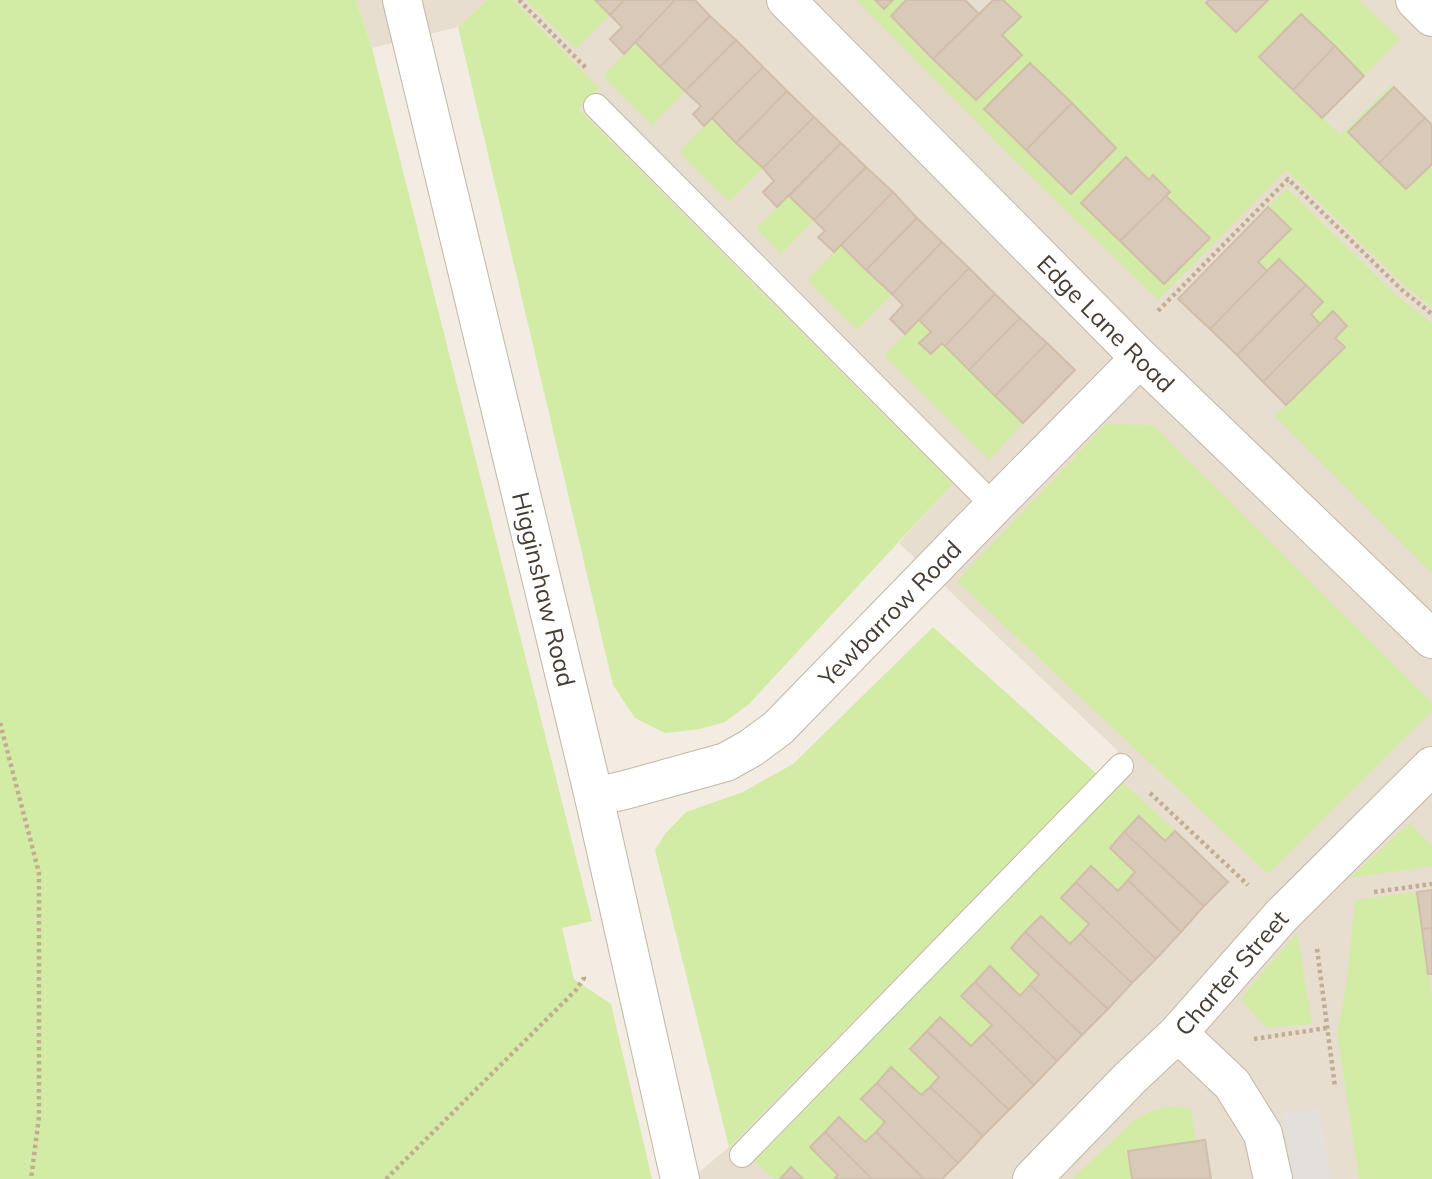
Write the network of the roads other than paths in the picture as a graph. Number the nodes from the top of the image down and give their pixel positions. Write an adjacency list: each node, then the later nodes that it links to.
1 (402, 0): 11 (street, Higginshaw Road)
2 (786, 0): 6 (street, Edge Lane Road)
3 (1415, 0): 4 (street)
4 (1432, 17)
5 (596, 106): 7 (lane)
6 (1140, 358): 7 (street, Yewbarrow Road); 8 (street, Edge Lane Road)
7 (994, 506): 11 (street, Yewbarrow Road)
8 (1432, 639)
9 (1121, 766): 13 (lane)
10 (1432, 766): 12 (street, Charter Street)
11 (594, 797): 14 (street, Higginshaw Road)
12 (1178, 1033): 15 (street, Charter Street); 16 (street)
13 (741, 1155)
14 (680, 1179)
15 (1032, 1179)
16 (1273, 1179)

